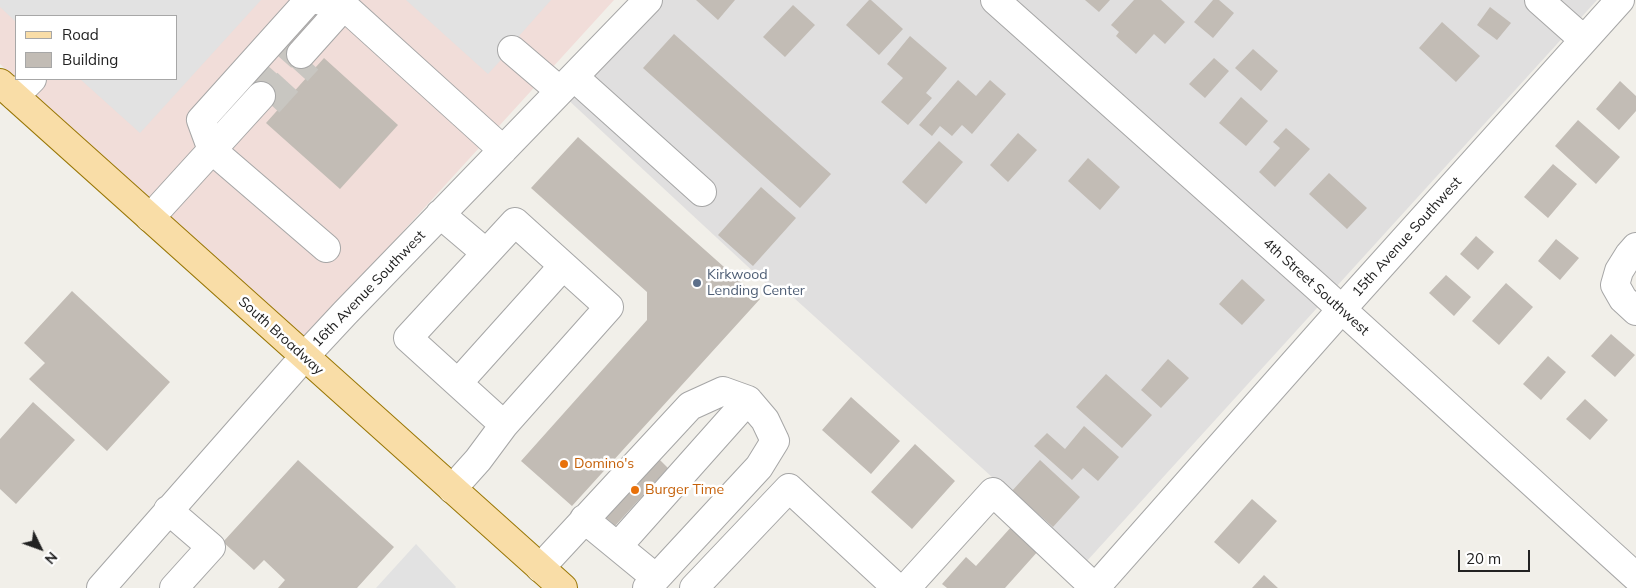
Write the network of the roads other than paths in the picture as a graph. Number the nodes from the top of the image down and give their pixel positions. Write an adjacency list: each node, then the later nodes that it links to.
1 (309, 0): 13 (street)
2 (648, 0): 10 (street, 16th Avenue Southwest)
3 (995, 0): 22 (street, 4th Street Southwest)
4 (1539, 0): 7 (street)
5 (1620, 0): 7 (street, 15th Avenue Southwest)
6 (331, 3): 8 (street); 14 (street)
7 (1584, 40): 22 (street, 15th Avenue Southwest)
8 (305, 49)
9 (512, 50): 10 (street)
10 (567, 84): 14 (street, 16th Avenue Southwest); 15 (street)
11 (15, 86): 17 (main road, South Broadway)
12 (257, 101): 13 (street)
13 (212, 150): 17 (street); 19 (street)
14 (503, 150): 16 (street, 16th Avenue Southwest)
15 (702, 192)
16 (440, 214): 20 (street); 24 (street, 16th Avenue Southwest)
17 (150, 218): 24 (main road, South Broadway)
18 (1636, 247): 23 (street)
19 (326, 248)
20 (486, 253): 21 (street); 25 (street)
21 (563, 266): 25 (street); 27 (street)
22 (1342, 310): 33 (street, 4th Street Southwest); 41 (street, 15th Avenue Southwest)
23 (1636, 311)
24 (304, 357): 28 (main road, South Broadway); 29 (street, 16th Avenue Southwest)
25 (458, 383): 27 (street)
26 (748, 400): 30 (street); 31 (street); 34 (street)
27 (504, 425): 28 (street)
28 (452, 488): 32 (main road, South Broadway)
29 (168, 510): 35 (street, 16th Avenue Southwest); 36 (street)
30 (584, 519): 31 (street); 32 (street)
31 (618, 546): 34 (street)
32 (540, 568): 37 (main road, South Broadway)
33 (1636, 577)
34 (651, 583)
35 (101, 588)
36 (174, 588)
37 (563, 588)
38 (694, 588): 39 (street)
39 (897, 588)
40 (906, 588): 41 (street)
41 (1095, 588)

